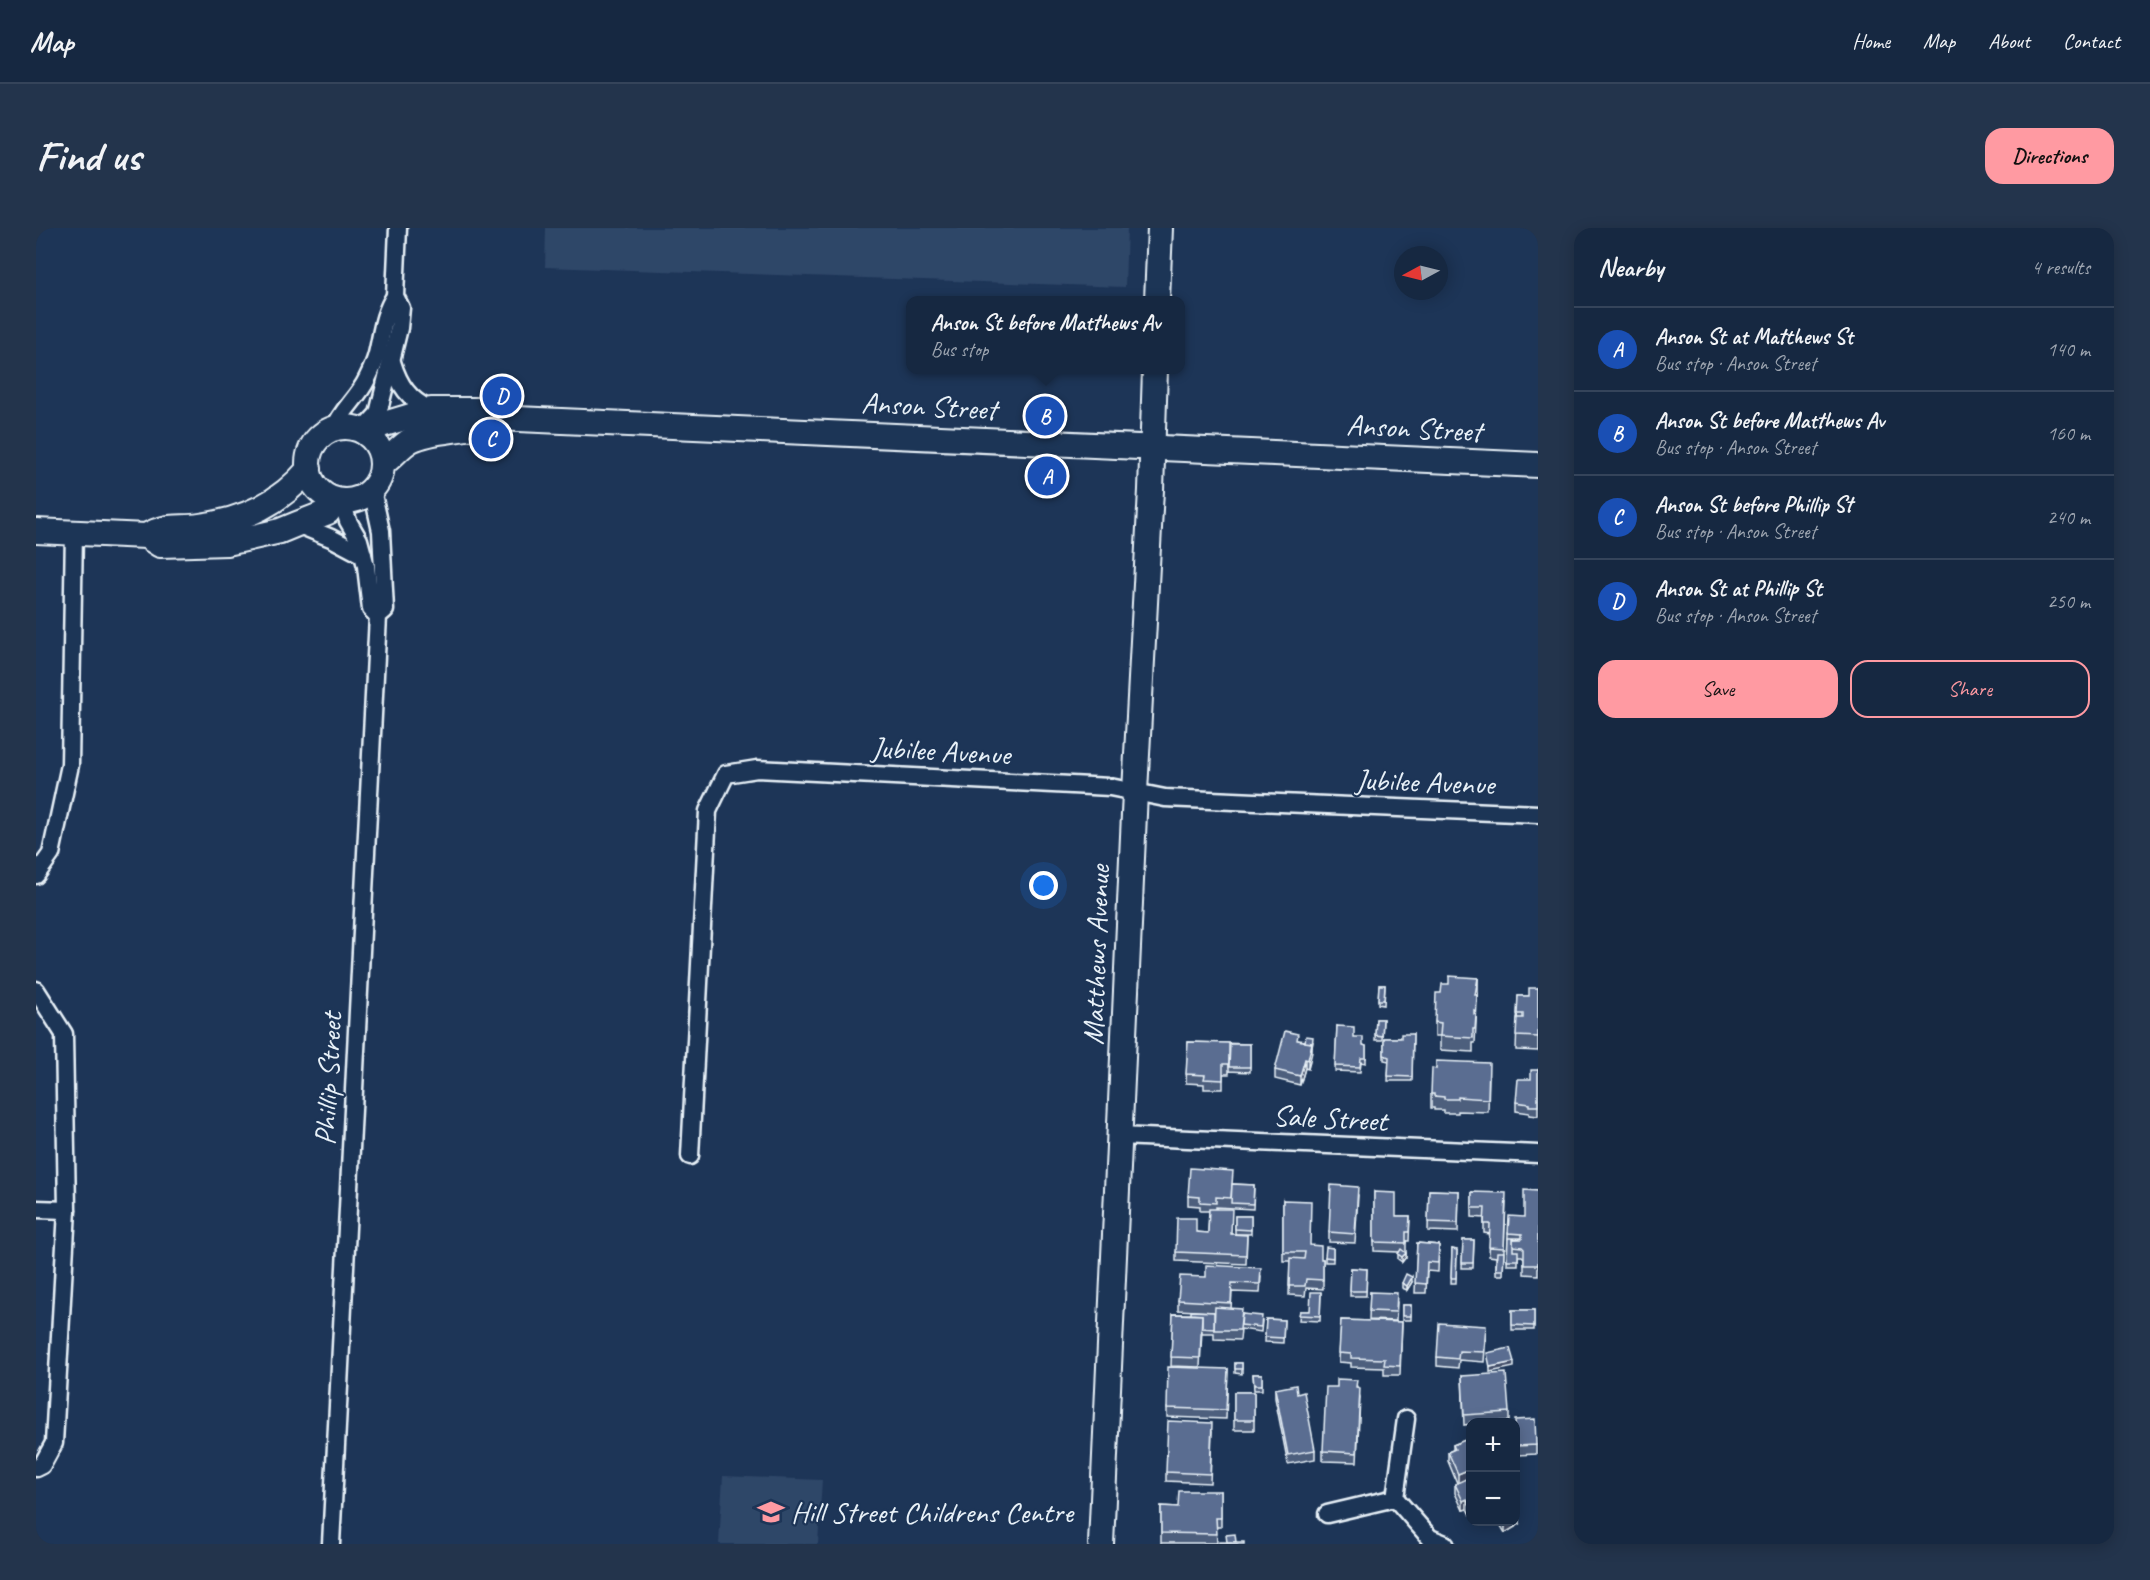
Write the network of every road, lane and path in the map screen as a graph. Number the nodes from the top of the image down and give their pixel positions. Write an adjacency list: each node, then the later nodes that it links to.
1 (398, 228): 3 (street)
2 (1160, 228): 4 (street)
3 (394, 296): 5 (street); 9 (street)
4 (1157, 296)
5 (392, 362): 7 (street); 10 (street)
6 (1155, 374): 11 (street, Matthews Avenue)
7 (431, 410): 8 (street, Anson Street); 10 (street, Anson Street)
8 (496, 418): 11 (street, Anson Street); 12 (street, Anson Street)
9 (334, 429): 10 (street); 14 (street)
10 (365, 433): 12 (street)
11 (1153, 447): 13 (street, Anson Street); 23 (street, Matthews Avenue)
12 (382, 464): 15 (street)
13 (1538, 465)
14 (309, 469): 16 (street); 20 (street)
15 (372, 490): 16 (street); 22 (street, Phillip Street)
16 (338, 501): 17 (street); 21 (street, Phillip Street)
17 (297, 524): 20 (street); 21 (street)
18 (36, 531): 19 (street)
19 (74, 531): 20 (street); 25 (street)
20 (147, 536)
21 (363, 555): 22 (street, Phillip Street)
22 (378, 616): 36 (street, Phillip Street)
23 (1135, 792): 24 (street, Jubilee Avenue); 27 (street, Matthews Avenue); 29 (street, Jubilee Avenue)
24 (1538, 813)
25 (36, 875)
26 (36, 990): 31 (street)
27 (1119, 1136): 28 (street, Sale Street); 37 (street, Matthews Avenue)
28 (1538, 1154)
29 (690, 1156)
30 (36, 1209): 31 (street)
31 (67, 1210): 33 (street)
32 (1407, 1419): 34 (street)
33 (36, 1468)
34 (1395, 1498): 35 (street); 38 (street)
35 (1327, 1514)
36 (331, 1544)
37 (1101, 1544)
38 (1445, 1544)

